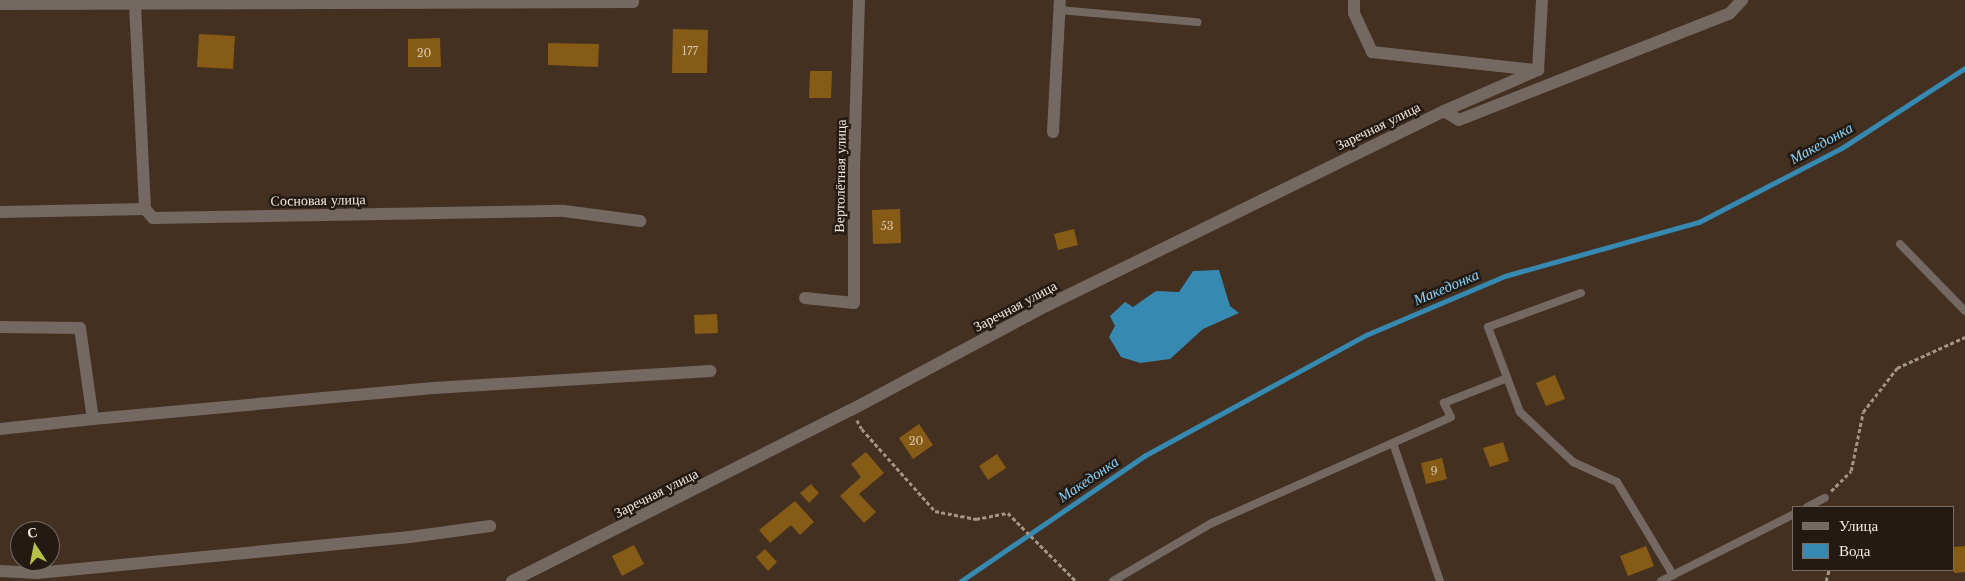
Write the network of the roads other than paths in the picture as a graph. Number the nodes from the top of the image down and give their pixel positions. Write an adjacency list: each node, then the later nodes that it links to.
1 (859, 0): 18 (street, Вертолётная улица)
2 (1354, 0): 10 (street)
3 (1542, 0): 10 (street)
4 (1742, 0): 11 (street)
5 (633, 1): 7 (street)
6 (0, 4): 7 (street)
7 (135, 4): 13 (street)
8 (1060, 5): 9 (lane); 12 (street)
9 (1197, 22)
10 (1538, 70): 11 (street, Заречная улица)
11 (1444, 110): 33 (street, Заречная улица)
12 (1053, 132)
13 (145, 209): 14 (street, Сосновая улица); 15 (street, Сосновая улица)
14 (0, 212)
15 (640, 220)
16 (1900, 244): 19 (lane)
17 (1581, 293): 22 (lane)
18 (805, 298)
19 (1965, 311)
20 (0, 328): 23 (street)
21 (710, 371): 23 (street)
22 (1507, 378): 25 (lane); 31 (lane)
23 (93, 418): 24 (street)
24 (0, 429)
25 (1393, 442): 34 (lane); 35 (lane)
26 (1825, 498): 27 (lane)
27 (1809, 506)
28 (1792, 515): 31 (lane)
29 (490, 526): 32 (street)
30 (0, 570): 32 (street)
31 (1673, 575): 36 (lane)
32 (38, 577)
33 (512, 581)
34 (1113, 581)
35 (1440, 581)
36 (1661, 581)

